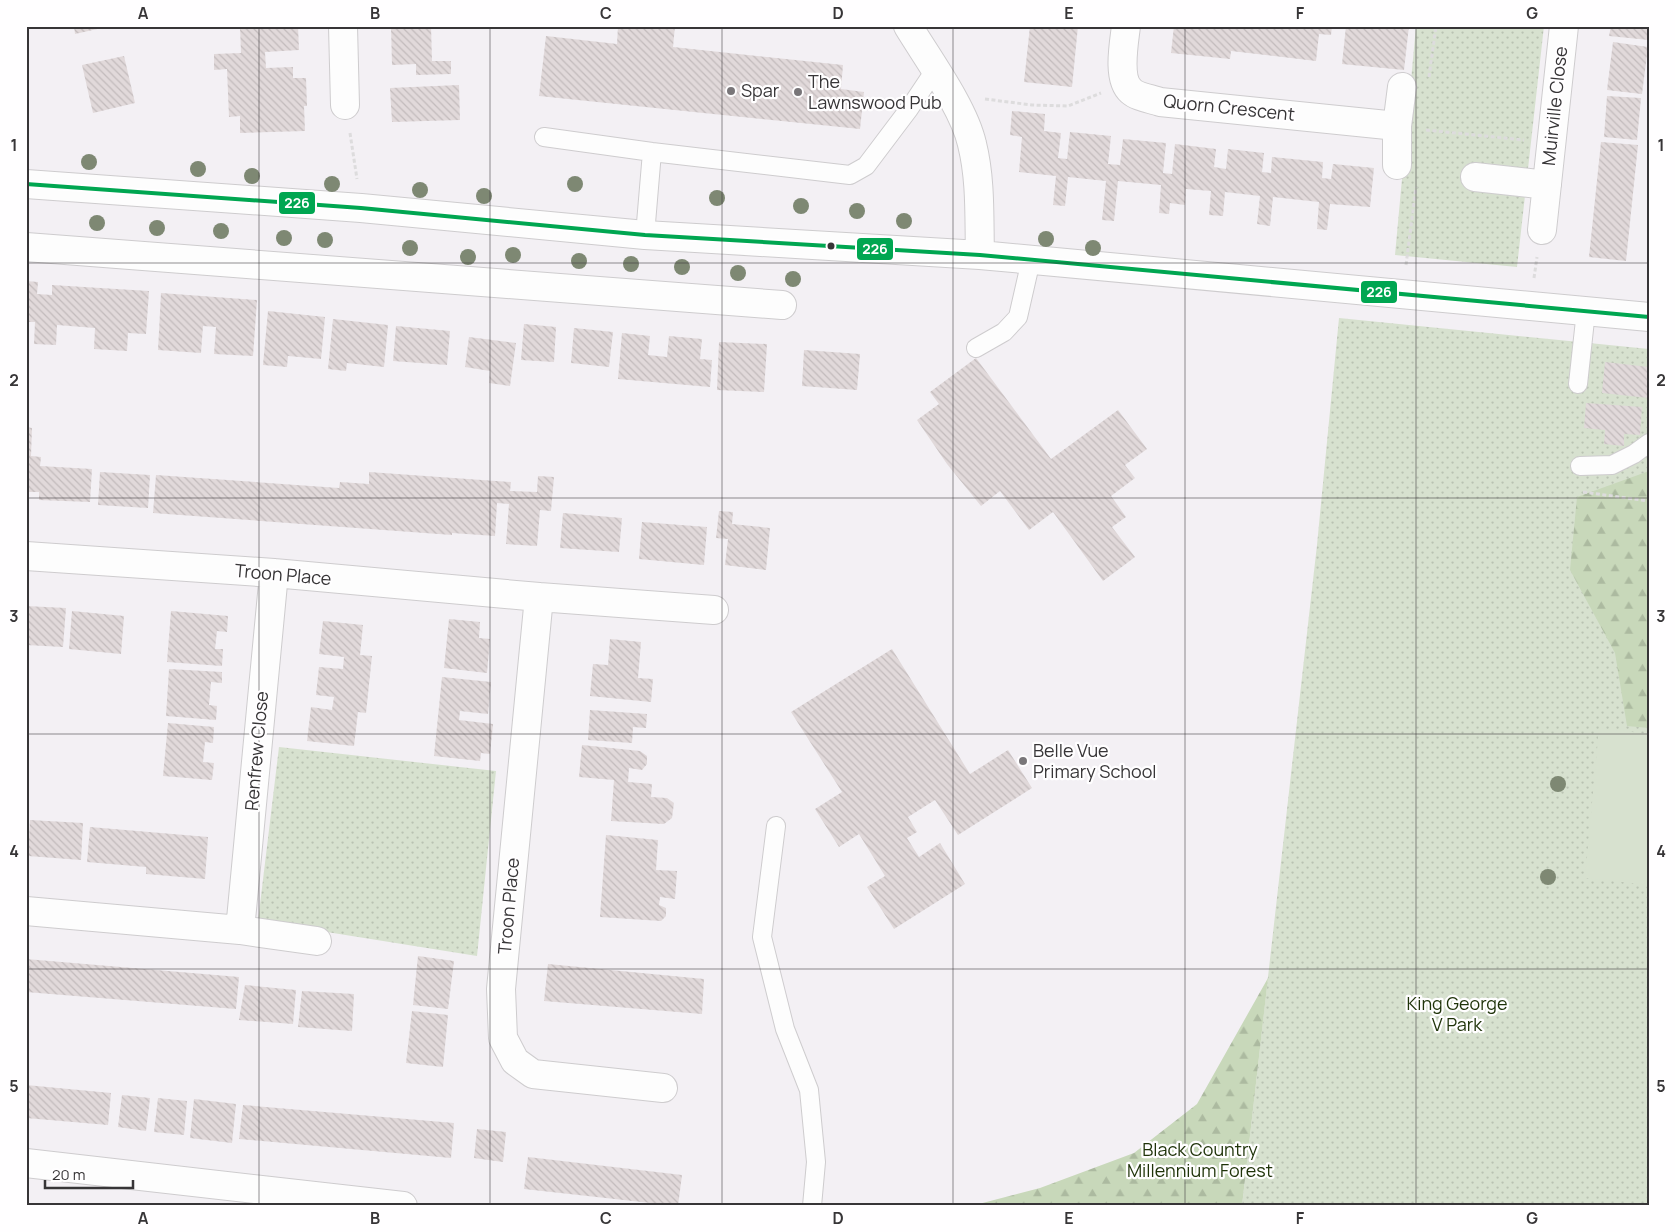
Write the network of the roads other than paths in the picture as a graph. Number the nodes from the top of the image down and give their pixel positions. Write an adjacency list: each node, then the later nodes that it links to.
1 (343, 26): 7 (street)
2 (908, 26): 5 (street)
3 (1126, 26): 8 (street, Quorn Crescent)
4 (1564, 26): 14 (street, Muirville Close)
5 (935, 70): 10 (lane); 18 (street)
6 (1402, 87): 8 (street)
7 (345, 105)
8 (1410, 128): 11 (street)
9 (544, 137): 10 (lane)
10 (652, 152): 16 (lane)
11 (1397, 165)
12 (1475, 177): 14 (street, Muirville Close)
13 (26, 184): 16 (street)
14 (1547, 185): 15 (street, Muirville Close)
15 (1542, 230)
16 (645, 235): 18 (street)
17 (26, 246): 20 (street)
18 (980, 255): 19 (street)
19 (1031, 260): 21 (street); 23 (lane)
20 (782, 305)
21 (1586, 311): 22 (street); 24 (lane)
22 (1649, 317)
23 (976, 348)
24 (1578, 384)
25 (1649, 442): 26 (lane)
26 (1580, 466)
27 (26, 556): 28 (street, Troon Place)
28 (274, 573): 29 (street, Troon Place); 33 (street, Renfrew Close)
29 (539, 597): 30 (street, Troon Place); 35 (street, Troon Place)
30 (714, 610)
31 (776, 826): 38 (lane)
32 (26, 911): 33 (street)
33 (240, 930): 34 (street)
34 (317, 941)
35 (663, 1088)
36 (26, 1163): 37 (street)
37 (403, 1206)
38 (812, 1206)

